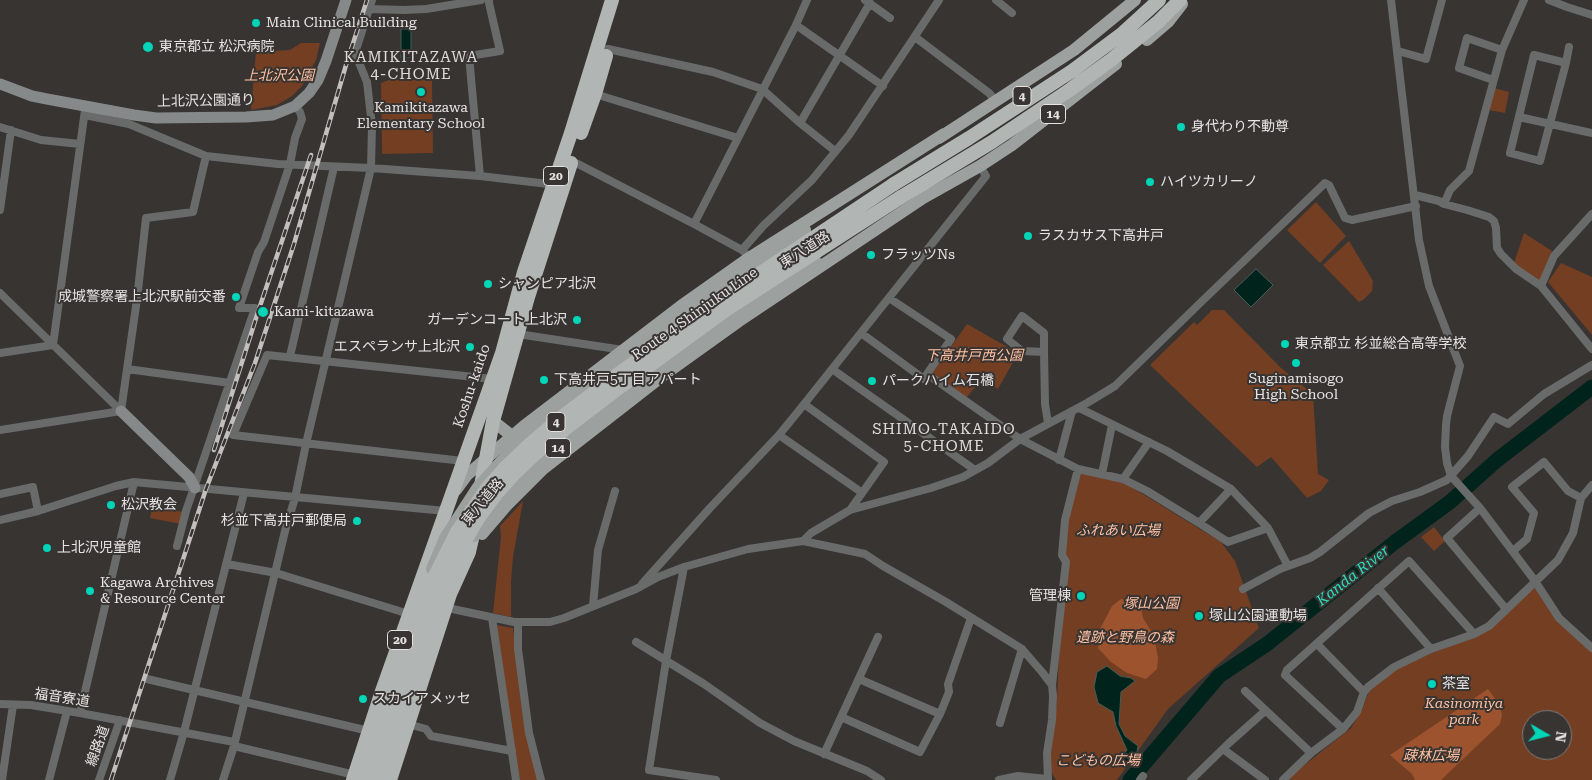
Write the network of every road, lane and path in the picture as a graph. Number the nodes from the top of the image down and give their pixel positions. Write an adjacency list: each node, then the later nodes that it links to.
1 (346, 0): 42 (street, 上北沢公園通り)
2 (372, 0): 22 (street)
3 (481, 0): 22 (street)
4 (489, 0): 60 (street)
5 (612, 0): 62 (highway, Koshu-kaido / 20)
6 (622, 0): 31 (highway, Koshu-kaido / 20)
7 (807, 0): 27 (street)
8 (939, 0): 29 (street)
9 (996, 0): 23 (street)
10 (1145, 0): 61 (highway, Route 4 Shinjuku Line / 4)
11 (1159, 0): 28 (highway)
12 (1170, 0): 28 (highway)
13 (1180, 0): 65 (highway, Route 4 Shinjuku Line / 4)
14 (1184, 0): 26 (main road, 東八道路 / 14)
15 (1190, 0): 26 (main road)
16 (1391, 0): 33 (street)
17 (1442, 0): 33 (street)
18 (1524, 0): 32 (street)
19 (1549, 0): 24 (street)
20 (1132, 1): 41 (main road, 東八道路 / 14)
21 (868, 2): 25 (street); 34 (street)
22 (369, 8): 59 (street)
23 (1012, 13)
24 (1592, 15)
25 (890, 18)
26 (1168, 22): 57 (main road, 東八道路 / 14)
27 (796, 25): 34 (street); 39 (street)
28 (1125, 35): 61 (highway); 65 (highway)
29 (915, 37): 38 (street); 41 (street)
30 (1570, 47): 35 (street)
31 (608, 49): 39 (street); 40 (highway, Koshu-kaido / 20)
32 (1502, 50): 36 (street); 36 (street)
33 (1398, 51): 64 (street)
34 (840, 55): 38 (street); 45 (street)
35 (1566, 63): 44 (street); 46 (street)
36 (1493, 80): 66 (street)
37 (0, 84): 43 (street, 上北沢公園通り)
38 (882, 86): 53 (street)
39 (762, 90): 45 (street); 51 (street)
40 (595, 94): 51 (street); 55 (highway, Koshu-kaido / 20)
41 (996, 101): 49 (main road, 東八道路 / 14)
42 (295, 106): 43 (street, 上北沢公園通り); 56 (street)
43 (85, 110): 52 (street); 54 (street)
44 (1519, 117): 46 (street); 46 (street)
45 (800, 123): 53 (street)
46 (1550, 125): 50 (street)
47 (0, 127): 48 (street)
48 (11, 130): 52 (street); 68 (street)
49 (944, 134): 73 (main road, 14); 185 (main road, 東八道路 / 14, bridge)
50 (1592, 134)
51 (738, 138): 70 (street)
52 (80, 144): 80 (street)
53 (835, 151): 73 (street)
54 (206, 156): 56 (street); 88 (street)
55 (571, 162): 62 (highway, Koshu-kaido / 20); 70 (street)
56 (290, 164): 58 (street); 93 (street)
57 (980, 166): 63 (main road, 東八道路 / 14); 76 (street)
58 (334, 167): 59 (street); 85 (street)
59 (370, 168): 60 (street); 86 (street)
60 (480, 176): 62 (street)
61 (894, 184): 185 (highway, Route 4 Shinjuku Line / 4, bridge)
62 (558, 185): 78 (highway, Koshu-kaido / 20); 92 (highway, Koshu-kaido / 20)
63 (928, 194): 90 (main road, 14); 174 (main road, 東八道路 / 14, bridge)
64 (1415, 195): 66 (street); 67 (street)
65 (901, 197): 191 (highway, Route 4 Shinjuku Line / 4, bridge)
66 (1444, 204): 74 (street)
67 (1416, 206): 95 (street); 112 (street)
68 (0, 210)
69 (1592, 214): 71 (street)
70 (694, 224): 73 (street)
71 (1583, 224): 72 (street); 74 (street)
72 (1592, 227)
73 (746, 254): 79 (main road, 14)
74 (1541, 286): 81 (street)
75 (0, 293): 80 (street)
76 (889, 298): 77 (street); 91 (street)
77 (861, 333): 89 (street); 91 (street)
78 (518, 334): 82 (street); 97 (highway, Koshu-kaido / 20)
79 (640, 339): 82 (main road, 14); 90 (main road)
80 (53, 345): 84 (street); 96 (street)
81 (1592, 349)
82 (623, 350): 102 (main road, 14)
83 (1044, 352): 83 (street); 98 (street)
84 (0, 354)
85 (290, 356): 86 (street); 105 (street)
86 (326, 360): 92 (street); 105 (street)
87 (1592, 365): 112 (street)
88 (127, 369): 93 (street); 96 (street)
89 (832, 369): 94 (street); 110 (street)
90 (665, 374): 134 (main road, 14)
91 (927, 374): 103 (street)
92 (493, 380): 108 (highway, Koshu-kaido / 20)
93 (230, 382): 116 (street)
94 (804, 404): 101 (street); 119 (street)
95 (1075, 410): 98 (street); 99 (street); 107 (street)
96 (121, 411): 100 (street); 116 (street)
97 (493, 421): 102 (main road); 106 (highway, Koshu-kaido / 20)
98 (1048, 423): 103 (street)
99 (1112, 425): 104 (street); 111 (street)
100 (0, 430)
101 (779, 435): 119 (street); 141 (street)
102 (512, 436): 106 (main road, 14)
103 (1020, 439): 107 (street); 110 (street)
104 (1149, 442): 113 (street); 117 (street)
105 (306, 444): 108 (street); 122 (street)
106 (485, 459): 124 (main road, 14); 134 (highway, Koshu-kaido / 20)
107 (1059, 460): 109 (street)
108 (463, 461): 124 (highway, Koshu-kaido / 20)
109 (1078, 469): 111 (street); 161 (street)
110 (975, 470): 126 (street)
111 (1102, 474): 113 (street)
112 (1451, 476): 125 (street); 136 (street)
113 (1123, 479): 129 (street)
114 (134, 482): 116 (street); 127 (street); 170 (street)
115 (1592, 485): 123 (street)
116 (195, 488): 120 (street); 132 (street)
117 (1231, 489): 129 (street); 130 (street)
118 (615, 491): 144 (street)
119 (861, 492): 126 (street)
120 (244, 493): 122 (street); 135 (street)
121 (0, 494): 127 (street)
122 (295, 498): 124 (street); 138 (street)
123 (1581, 498): 133 (street); 139 (street)
124 (448, 506): 143 (highway, Koshu-kaido / 20)
125 (1480, 508): 133 (street); 146 (street)
126 (850, 510): 131 (street)
127 (38, 511): 128 (street)
128 (0, 520)
129 (1199, 523): 130 (street)
130 (1268, 528): 136 (street)
131 (803, 541): 137 (street); 149 (street)
132 (177, 546)
133 (1513, 551): 139 (street)
134 (469, 552): 145 (highway, Koshu-kaido / 20)
135 (227, 564): 138 (street); 162 (street)
136 (1288, 566): 142 (street)
137 (684, 567): 141 (street); 158 (street)
138 (276, 573): 147 (street); 165 (street)
139 (1535, 581): 146 (street); 155 (street)
140 (1378, 588): 151 (street); 154 (street); 157 (street)
141 (636, 589): 144 (street)
142 (1243, 589)
143 (415, 599): 145 (street); 147 (highway, Koshu-kaido / 20)
144 (593, 606): 150 (street)
145 (446, 608): 148 (street); 174 (highway, Koshu-kaido / 20)
146 (1506, 609): 151 (street)
147 (409, 614): 177 (highway, Koshu-kaido / 20)
148 (492, 618): 150 (street); 181 (street)
149 (971, 618): 156 (street); 171 (street)
150 (518, 622): 195 (street)
151 (1474, 634): 157 (street)
152 (878, 637): 160 (street)
153 (636, 642): 158 (street)
154 (1317, 644): 164 (street); 176 (street)
155 (1592, 648)
156 (1022, 649): 161 (street); 175 (street)
157 (1431, 649): 164 (street)
158 (666, 661): 183 (street); 184 (street)
159 (147, 678): 162 (street)
160 (859, 679): 171 (street); 172 (street)
161 (1052, 686): 199 (street)
162 (195, 690): 165 (street); 178 (street)
163 (1245, 691): 169 (street)
164 (1364, 692): 176 (street)
165 (244, 702): 177 (street); 179 (street)
166 (0, 704): 167 (street, 福音寮道)
167 (14, 705): 168 (street, 福音寮道); 186 (street)
168 (67, 711): 170 (street, 福音寮道); 187 (street)
169 (1265, 711): 180 (street); 182 (street)
170 (80, 713): 173 (street, 福音寮道)
171 (940, 714): 172 (street)
172 (841, 717): 183 (street)
173 (120, 720): 178 (street, 福音寮道); 188 (street, 線路道)
174 (406, 721): 181 (street); 192 (main road, 東八道路 / 14); 193 (highway, Koshu-kaido / 20)
175 (1000, 723)
176 (1344, 729): 182 (street)
177 (369, 731): 185 (highway, Koshu-kaido / 20)
178 (184, 732): 179 (street, 福音寮道); 189 (street)
179 (234, 744): 185 (street, 福音寮道); 190 (street)
180 (1223, 749): 200 (street); 201 (street)
181 (512, 751): 194 (street)
182 (1311, 753): 202 (street)
183 (824, 754): 197 (street)
184 (680, 777): 196 (street)
185 (358, 779)
186 (2, 780)
187 (50, 780)
188 (98, 780)
189 (170, 780)
190 (223, 780)
191 (376, 780)
192 (385, 780)
193 (390, 780)
194 (516, 780)
195 (541, 780)
196 (716, 780)
197 (882, 780)
198 (999, 780): 199 (street)
199 (1048, 780)
200 (1191, 780)
201 (1265, 780)
202 (1283, 780)

